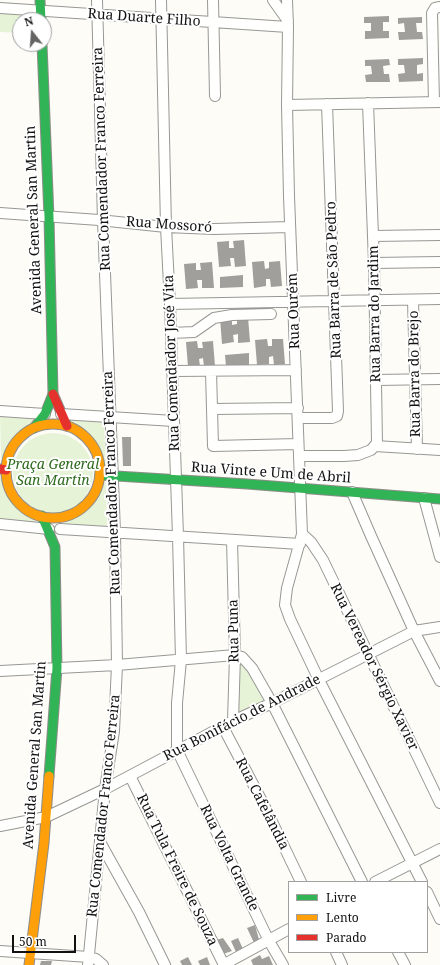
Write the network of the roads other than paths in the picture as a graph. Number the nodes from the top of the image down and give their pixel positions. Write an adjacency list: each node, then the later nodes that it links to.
1 (40, 0): 10 (main road)
2 (97, 0): 12 (street, Rua Comendador Franco Ferreira)
3 (161, 0): 13 (street, Rua Comendador José Vita)
4 (213, 0): 14 (street)
5 (272, 0): 15 (street)
6 (287, 0): 15 (street, Rua Ourém)
7 (440, 7): 17 (street)
8 (0, 8): 9 (street, Rua Duarte Filho)
9 (23, 12)
10 (41, 12)
11 (52, 15): 12 (street, Rua Duarte Filho)
12 (97, 15): 13 (street, Rua Duarte Filho); 25 (street, Rua Comendador Franco Ferreira)
13 (162, 19): 14 (street, Rua Duarte Filho); 26 (street, Rua Comendador José Vita)
14 (214, 23): 15 (street, Rua Duarte Filho); 18 (street)
15 (288, 24): 21 (street, Rua Ourém)
16 (42, 52): 24 (main road, Avenida General San Martin)
17 (437, 91): 19 (street)
18 (215, 96)
19 (437, 102): 20 (street)
20 (368, 103): 22 (street); 28 (street, Rua Barra do Jardim)
21 (287, 104): 22 (street); 27 (street, Rua Ourém)
22 (327, 104): 36 (street, Rua Barra de São Pedro)
23 (0, 214): 24 (street, Rua Mossoró)
24 (49, 217): 25 (street, Rua Mossoró); 46 (main road, Avenida General San Martin)
25 (103, 221): 26 (street, Rua Mossoró); 52 (street, Rua Comendador Franco Ferreira)
26 (166, 227): 27 (street, Rua Mossoró); 37 (street, Rua Comendador José Vita)
27 (290, 227): 35 (street, Rua Ourém)
28 (373, 236): 29 (street); 30 (street, Rua Barra do Jardim)
29 (440, 236)
30 (374, 262): 31 (street); 33 (street, Rua Barra do Jardim)
31 (440, 262)
32 (440, 299): 34 (street)
33 (374, 300): 34 (street); 36 (street); 44 (street, Rua Barra do Jardim)
34 (413, 300): 45 (street, Rua Barra do Brejo)
35 (294, 301): 36 (street); 37 (street); 40 (street, Rua Ourém)
36 (335, 301): 53 (street, Rua Barra de São Pedro)
37 (170, 304): 39 (street, Rua Comendador José Vita)
38 (272, 314): 39 (street)
39 (171, 333): 41 (street, Rua Comendador José Vita)
40 (296, 370): 42 (street); 47 (street, Rua Ourém)
41 (173, 371): 42 (street); 54 (street, Rua Comendador José Vita)
42 (211, 371): 48 (street)
43 (440, 379): 45 (street)
44 (376, 380): 45 (street); 58 (street, Rua Barra do Jardim)
45 (415, 380): 59 (street, Rua Barra do Brejo)
46 (53, 394): 50 (main road, Avenida General San Martin); 51 (main road, Avenida General San Martin)
47 (298, 408): 48 (street); 53 (street, Rua Ourém)
48 (212, 409): 57 (street)
49 (0, 411): 50 (street)
50 (45, 414): 56 (main road, Avenida General San Martin)
51 (61, 414): 52 (street); 55 (main road, Avenida General San Martin)
52 (110, 417): 54 (street); 64 (street, Rua Comendador Franco Ferreira)
53 (298, 418): 57 (street, Rua Ourém)
54 (174, 422): 65 (street, Rua Comendador José Vita)
55 (66, 426): 56 (main road); 63 (main road)
56 (34, 428): 62 (main road)
57 (298, 444): 61 (street, Rua Ourém)
58 (375, 446): 59 (street); 61 (street)
59 (417, 449): 60 (street)
60 (440, 450)
61 (299, 456): 66 (street, Rua Ourém)
62 (3, 469): 71 (main road)
63 (100, 475): 64 (main road, Rua Vinte e Um de Abril); 70 (main road)
64 (114, 476): 65 (main road, Rua Vinte e Um de Abril); 75 (street, Rua Comendador Franco Ferreira)
65 (177, 480): 66 (main road, Rua Vinte e Um de Abril); 77 (street, Rua Comendador José Vita)
66 (300, 488): 67 (main road, Rua Vinte e Um de Abril); 76 (street, Rua Ourém)
67 (352, 492): 68 (main road, Rua Vinte e Um de Abril); 83 (street)
68 (424, 498): 69 (main road, Rua Vinte e Um de Abril); 81 (street)
69 (440, 499)
70 (72, 514): 71 (main road); 74 (main road, Avenida General San Martin)
71 (42, 516): 73 (main road, Avenida General San Martin)
72 (0, 524): 73 (street)
73 (48, 529): 80 (main road, Avenida General San Martin)
74 (60, 529): 75 (street); 80 (main road, Avenida General San Martin)
75 (116, 533): 77 (street); 87 (street, Rua Comendador Franco Ferreira)
76 (302, 534): 79 (street, Rua Ourém); 85 (street, Rua Vereador Sérgio Xavier)
77 (178, 536): 78 (street); 86 (street, Rua Comendador José Vita)
78 (232, 540): 79 (street); 84 (street, Rua Puna)
79 (300, 544): 90 (street, Rua Ourém)
80 (55, 547): 88 (main road, Avenida General San Martin)
81 (440, 557)
82 (440, 627): 83 (street, Rua Bonifácio de Andrade)
83 (414, 631): 85 (street, Rua Bonifácio de Andrade); 91 (street)
84 (235, 655): 86 (street); 92 (street); 93 (street, Rua Puna)
85 (368, 655): 90 (street, Rua Bonifácio de Andrade); 98 (street, Rua Vereador Sérgio Xavier)
86 (181, 660): 87 (street); 95 (street, Rua Comendador José Vita)
87 (117, 665): 88 (street); 97 (street, Rua Comendador Franco Ferreira)
88 (57, 668): 89 (street); 99 (main road, Avenida General San Martin)
89 (0, 671)
90 (319, 680): 92 (street, Rua Bonifácio de Andrade); 103 (street, Rua Ourém)
91 (440, 681)
92 (272, 703): 93 (street, Rua Bonifácio de Andrade); 105 (street)
93 (233, 721): 94 (street, Rua Bonifácio de Andrade)
94 (223, 727): 95 (street, Rua Bonifácio de Andrade); 104 (street, Rua Cafelândia)
95 (177, 750): 96 (street, Rua Bonifácio de Andrade); 111 (street, Rua Volta Grande)
96 (130, 776): 97 (street, Rua Bonifácio de Andrade); 120 (street, Rua Tula Freire de Souza)
97 (105, 789): 99 (street, Rua Bonifácio de Andrade); 101 (street, Rua Comendador Franco Ferreira)
98 (440, 803)
99 (46, 817): 100 (street, Rua Bonifácio de Andrade); 115 (main road, Avenida General San Martin)
100 (0, 826)
101 (100, 842): 116 (street, Rua Comendador Franco Ferreira); 119 (street)
102 (440, 849): 103 (street)
103 (412, 863): 106 (street); 107 (street, Rua Ourém)
104 (301, 881)
105 (361, 881)
106 (377, 881)
107 (421, 881)
108 (428, 894): 109 (street)
109 (440, 919)
110 (288, 930): 111 (street)
111 (270, 941): 120 (street); 121 (street, Rua Volta Grande)
112 (0, 951): 115 (street)
113 (336, 953): 122 (street)
114 (399, 953): 123 (street)
115 (29, 954): 116 (street); 117 (main road, Avenida General San Martin)
116 (89, 961): 118 (street)
117 (29, 965)
118 (103, 965)
119 (165, 965)
120 (223, 965)
121 (283, 965)
122 (342, 965)
123 (405, 965)

